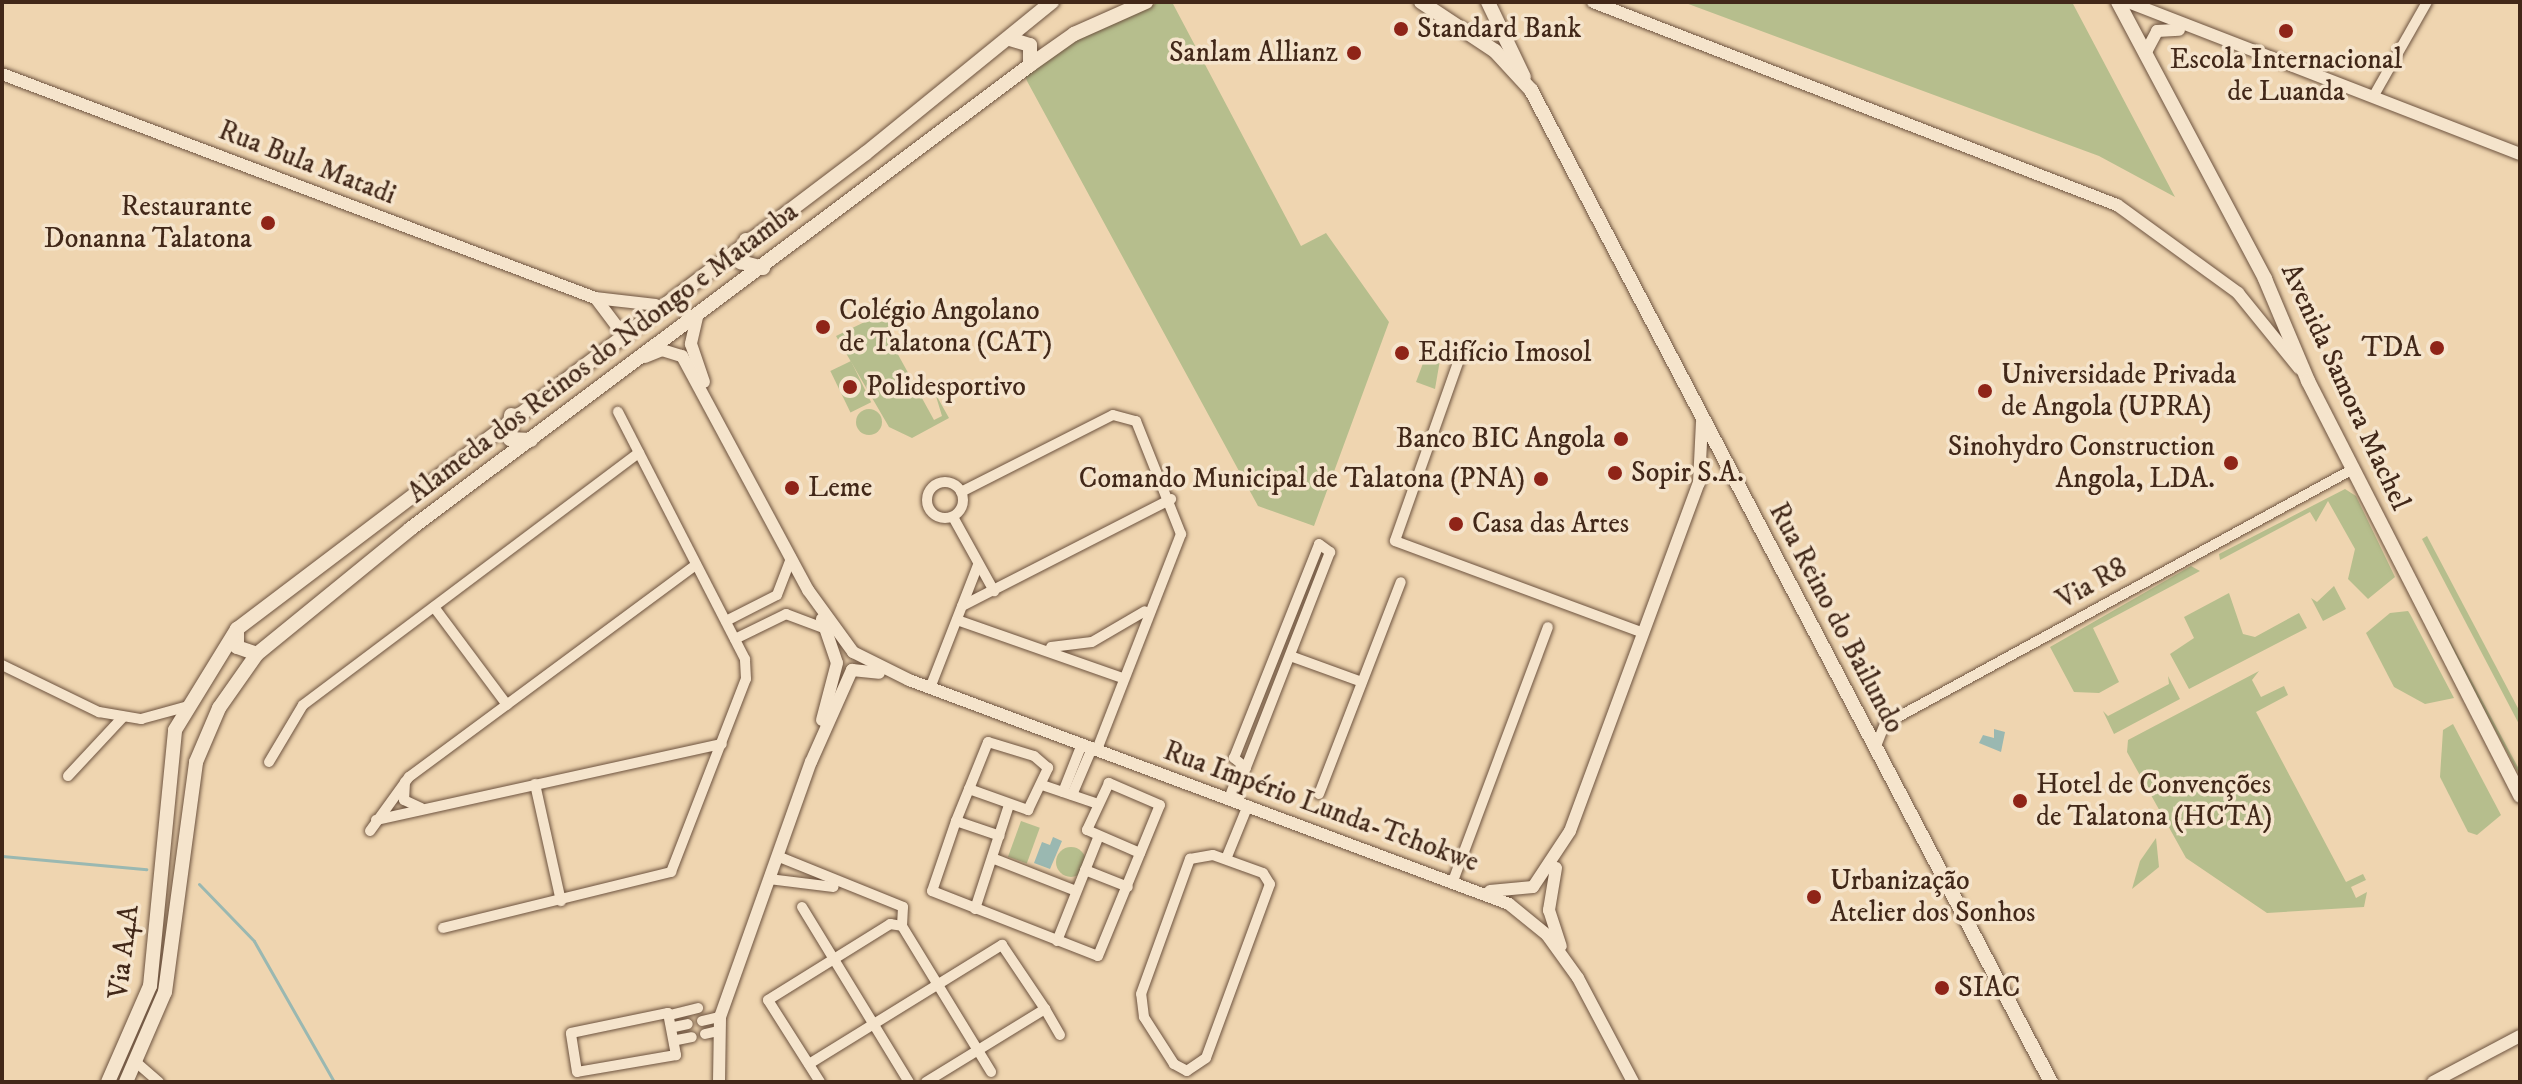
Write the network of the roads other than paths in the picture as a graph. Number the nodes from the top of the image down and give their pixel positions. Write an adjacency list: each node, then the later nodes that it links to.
1 (1052, 2): 11 (main road, Alameda dos Reinos do Ndongo e Matamba)
2 (1146, 2): 14 (main road, Alameda dos Reinos do Ndongo e Matamba)
3 (1421, 2): 16 (main road, Rua Reino do Bailundo)
4 (1488, 2): 16 (main road)
5 (1593, 2): 27 (street)
6 (2118, 2): 13 (main road, Avenida Samora Machel)
7 (2128, 2): 10 (street)
8 (2419, 2): 12 (street)
9 (2427, 2): 12 (street)
10 (2194, 32): 13 (street); 17 (street)
11 (1010, 39): 14 (main road); 19 (main road, Alameda dos Reinos do Ndongo e Matamba)
12 (2403, 41): 17 (street)
13 (2145, 54): 27 (main road, Avenida Samora Machel)
14 (1030, 65): 20 (main road, Alameda dos Reinos do Ndongo e Matamba)
15 (2, 74): 21 (street, Rua Bula Matadi)
16 (1531, 90): 29 (main road, Rua Reino do Bailundo)
17 (2373, 97): 18 (street)
18 (2520, 154)
19 (747, 239): 20 (main road); 22 (main road, Alameda dos Reinos do Ndongo e Matamba)
20 (763, 268): 23 (main road, Alameda dos Reinos do Ndongo e Matamba)
21 (595, 298): 22 (street, Rua Bula Matadi); 24 (street)
22 (656, 305): 24 (main road, Alameda dos Reinos do Ndongo e Matamba)
23 (698, 313): 25 (main road, Alameda dos Reinos do Ndongo e Matamba); 28 (street, Rua Império Lunda-Tchokwe)
24 (621, 332): 31 (main road, Alameda dos Reinos do Ndongo e Matamba)
25 (645, 357): 28 (street, Rua Império Lunda-Tchokwe); 32 (main road, Alameda dos Reinos do Ndongo e Matamba)
26 (1460, 357): 54 (street)
27 (2308, 381): 34 (main road, Avenida Samora Machel)
28 (716, 411): 38 (street, Rua Império Lunda-Tchokwe)
29 (1698, 411): 54 (street); 72 (main road, Rua Reino do Bailundo)
30 (618, 412): 33 (street)
31 (511, 415): 32 (main road); 52 (main road, Alameda dos Reinos do Ndongo e Matamba)
32 (531, 440): 58 (main road, Alameda dos Reinos do Ndongo e Matamba)
33 (639, 453): 39 (street); 46 (street)
34 (2353, 469): 72 (street, Via R8); 83 (main road, Avenida Samora Machel)
35 (961, 492): 36 (street); 37 (street); 37 (street)
36 (1171, 499): 43 (street); 47 (street)
37 (953, 517): 40 (street)
38 (791, 558): 42 (street, Rua Império Lunda-Tchokwe); 44 (street)
39 (696, 565): 50 (street); 67 (street)
40 (978, 565): 43 (street); 45 (street)
41 (1401, 582): 65 (street)
42 (808, 590): 53 (street, Rua Império Lunda-Tchokwe); 57 (street, Rua Império Lunda-Tchokwe)
43 (994, 591): 45 (street)
44 (777, 595): 48 (street); 50 (street)
45 (962, 606): 49 (street)
46 (434, 607): 67 (street); 73 (street)
47 (1147, 610): 56 (street); 63 (street)
48 (786, 614): 53 (street); 55 (street)
49 (957, 620): 56 (street); 66 (street)
50 (726, 621): 55 (street)
51 (1548, 627): 103 (street)
52 (237, 629): 58 (main road); 68 (main road, Alameda dos Reinos do Ndongo e Matamba)
53 (826, 629): 60 (street, Rua Império Lunda-Tchokwe)
54 (1644, 633): 93 (street)
55 (735, 639): 70 (street)
56 (1044, 647): 63 (street)
57 (853, 652): 60 (street); 62 (street); 64 (street, Rua Império Lunda-Tchokwe)
58 (257, 654): 133 (main road, Alameda dos Reinos do Ndongo e Matamba)
59 (1293, 657): 65 (street); 75 (street); 75 (street)
60 (837, 663): 62 (street, Rua Império Lunda-Tchokwe); 74 (street)
61 (2, 665): 69 (street)
62 (852, 670): 64 (street, Rua Império Lunda-Tchokwe); 74 (street)
63 (1123, 678): 71 (street)
64 (909, 680): 66 (street, Rua Império Lunda-Tchokwe)
65 (1362, 682): 82 (street)
66 (930, 688): 71 (street, Rua Império Lunda-Tchokwe)
67 (507, 705): 77 (street)
68 (185, 707): 69 (street); 90 (main road, Alameda dos Reinos do Ndongo e Matamba)
69 (123, 717): 76 (street)
70 (722, 744): 78 (street); 109 (street)
71 (1090, 747): 81 (street); 84 (street, Rua Império Lunda-Tchokwe)
72 (1878, 756): 144 (main road, Rua Reino do Bailundo)
73 (269, 762)
74 (811, 762): 97 (street)
75 (1241, 766): 84 (street)
76 (68, 776)
77 (409, 777): 88 (street); 89 (street)
78 (535, 784): 88 (street); 109 (street)
79 (1045, 786): 80 (street); 81 (street); 86 (street)
80 (969, 789): 86 (street); 91 (street)
81 (1068, 794): 85 (street)
82 (1319, 794)
83 (2520, 796)
84 (1229, 799): 87 (street, Rua Império Lunda-Tchokwe)
85 (1095, 803): 95 (street); 96 (street)
86 (1009, 805): 94 (street)
87 (1248, 805): 99 (street); 103 (street, Rua Império Lunda-Tchokwe)
88 (423, 808): 89 (street)
89 (376, 820): 92 (street)
90 (162, 821): 136 (main road, Via A4A)
91 (956, 821): 94 (street); 111 (street)
92 (370, 831)
93 (1570, 831): 107 (street); 116 (street)
94 (1000, 836): 98 (street)
95 (1098, 838): 96 (street); 101 (street)
96 (1140, 853): 106 (street)
97 (777, 856): 100 (street); 102 (street)
98 (992, 858): 108 (street); 111 (street)
99 (1226, 859): 99 (street)
100 (794, 863): 104 (street); 105 (street)
101 (1085, 870): 106 (street); 108 (street)
102 (769, 879): 104 (street); 121 (street)
103 (1453, 881): 107 (street, Rua Império Lunda-Tchokwe)
104 (786, 884): 105 (street)
105 (842, 887): 112 (street)
106 (1128, 887): 114 (street)
107 (1471, 887): 116 (street, Rua Império Lunda-Tchokwe)
108 (1076, 891): 114 (street)
109 (561, 901): 113 (street)
110 (802, 907): 115 (street)
111 (975, 909): 114 (street)
112 (896, 917): 115 (street); 117 (street)
113 (443, 928)
114 (1057, 941)
115 (834, 960): 124 (street); 134 (street)
116 (1578, 978): 143 (street, Rua Império Lunda-Tchokwe)
117 (937, 983): 119 (street); 124 (street); 132 (street)
118 (698, 1008): 120 (street)
119 (1045, 1009): 128 (street); 132 (street)
120 (670, 1015): 125 (street); 131 (street)
121 (720, 1017): 122 (street); 126 (street)
122 (702, 1021)
123 (688, 1024): 125 (street)
124 (872, 1024): 134 (street); 141 (street)
125 (674, 1027): 131 (street)
126 (718, 1031): 127 (street); 139 (street)
127 (705, 1034)
128 (1060, 1035)
129 (2520, 1036): 145 (street)
130 (692, 1037): 131 (street)
131 (677, 1040)
132 (976, 1049): 135 (street); 142 (street)
133 (137, 1063): 137 (main road, Alameda dos Reinos do Ndongo e Matamba); 138 (street)
134 (809, 1064): 140 (street)
135 (991, 1072)
136 (108, 1082)
137 (126, 1082)
138 (159, 1082)
139 (719, 1082)
140 (820, 1082)
141 (909, 1082)
142 (926, 1082)
143 (1633, 1082)
144 (2051, 1082)
145 (2433, 1082)

